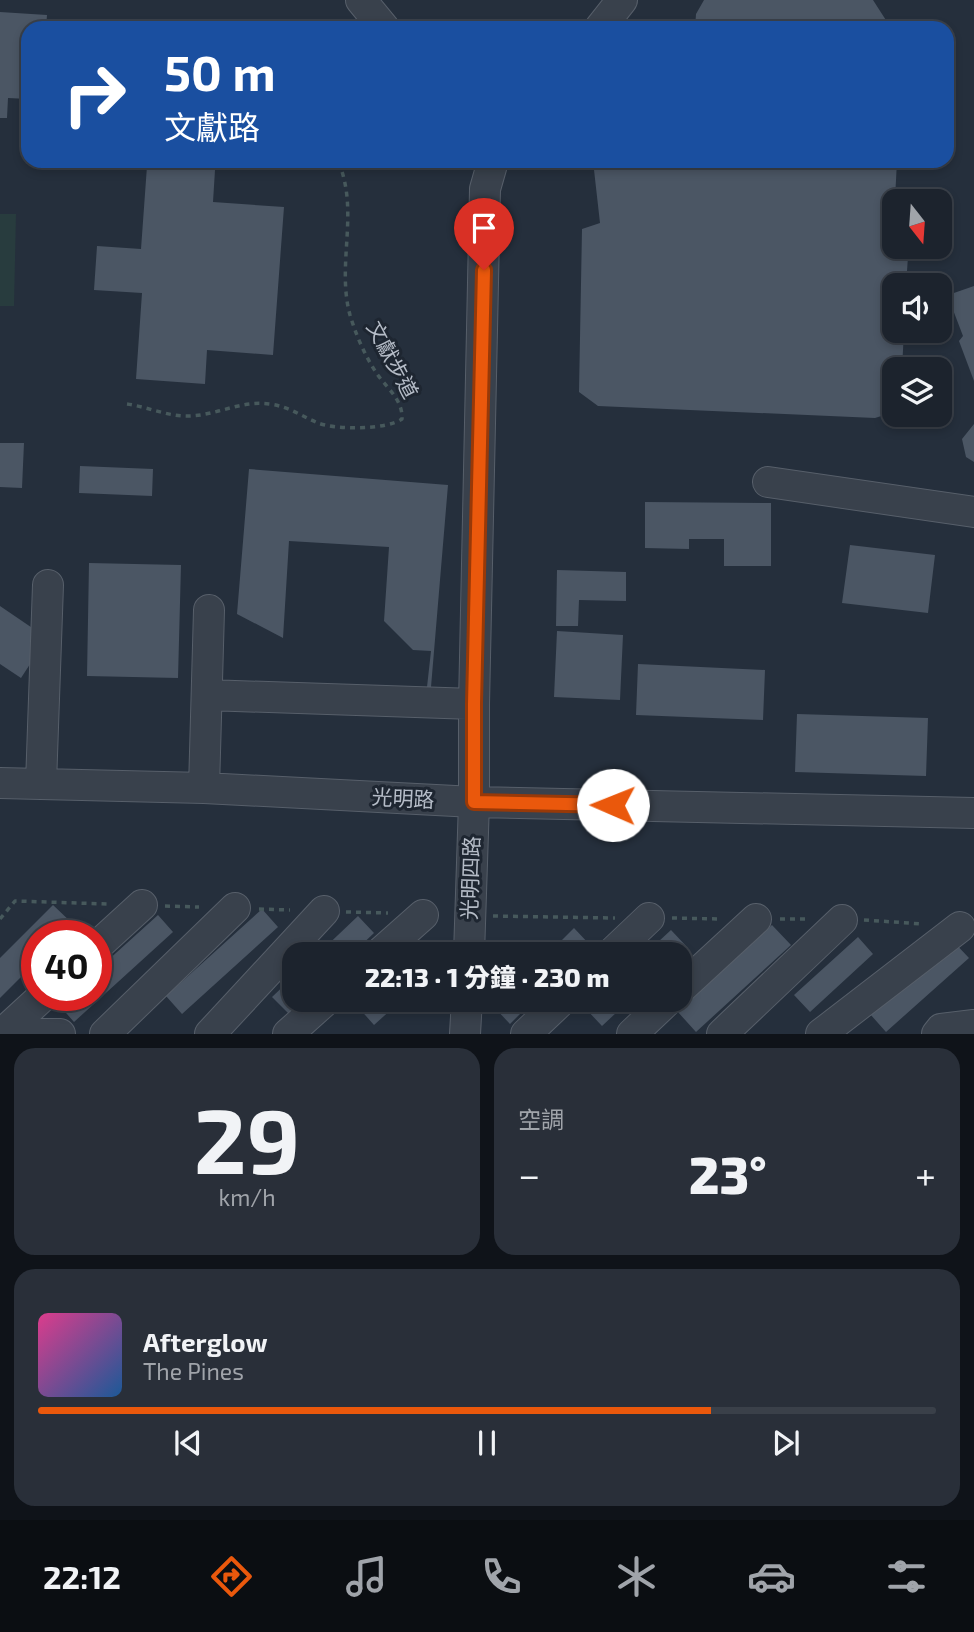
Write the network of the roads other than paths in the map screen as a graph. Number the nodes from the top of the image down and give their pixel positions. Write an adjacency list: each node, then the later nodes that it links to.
1 (361, 0): 3 (street)
2 (622, 0): 4 (street)
3 (378, 21)
4 (606, 21)
5 (485, 170): 11 (street, 光明四路)
6 (768, 482): 7 (street)
7 (974, 512)
8 (48, 585): 13 (street)
9 (209, 610): 10 (street)
10 (207, 695): 11 (street); 14 (street)
11 (474, 704): 15 (street, 光明四路)
12 (1, 783): 13 (street, 光明路)
13 (41, 784): 14 (street, 光明路)
14 (204, 788): 15 (street, 光明路)
15 (474, 802): 16 (street, 光明路); 27 (street, 光明四路)
16 (974, 813)
17 (142, 905): 25 (street)
18 (234, 908): 38 (street)
19 (324, 911): 39 (street)
20 (423, 915): 26 (street)
21 (649, 918): 28 (street)
22 (756, 919): 29 (street)
23 (842, 920): 44 (street)
24 (960, 927): 45 (street)
25 (112, 932)
26 (393, 942)
27 (468, 942)
28 (624, 942)
29 (692, 978)
30 (25, 1011): 36 (street)
31 (313, 1012): 40 (street)
32 (466, 1012): 41 (street)
33 (549, 1012): 42 (street)
34 (655, 1012): 43 (street)
35 (974, 1025): 46 (street)
36 (2, 1031): 37 (street)
37 (61, 1034)
38 (105, 1034)
39 (210, 1034)
40 (288, 1034)
41 (465, 1034)
42 (526, 1034)
43 (632, 1034)
44 (722, 1034)
45 (821, 1034)
46 (937, 1034)

